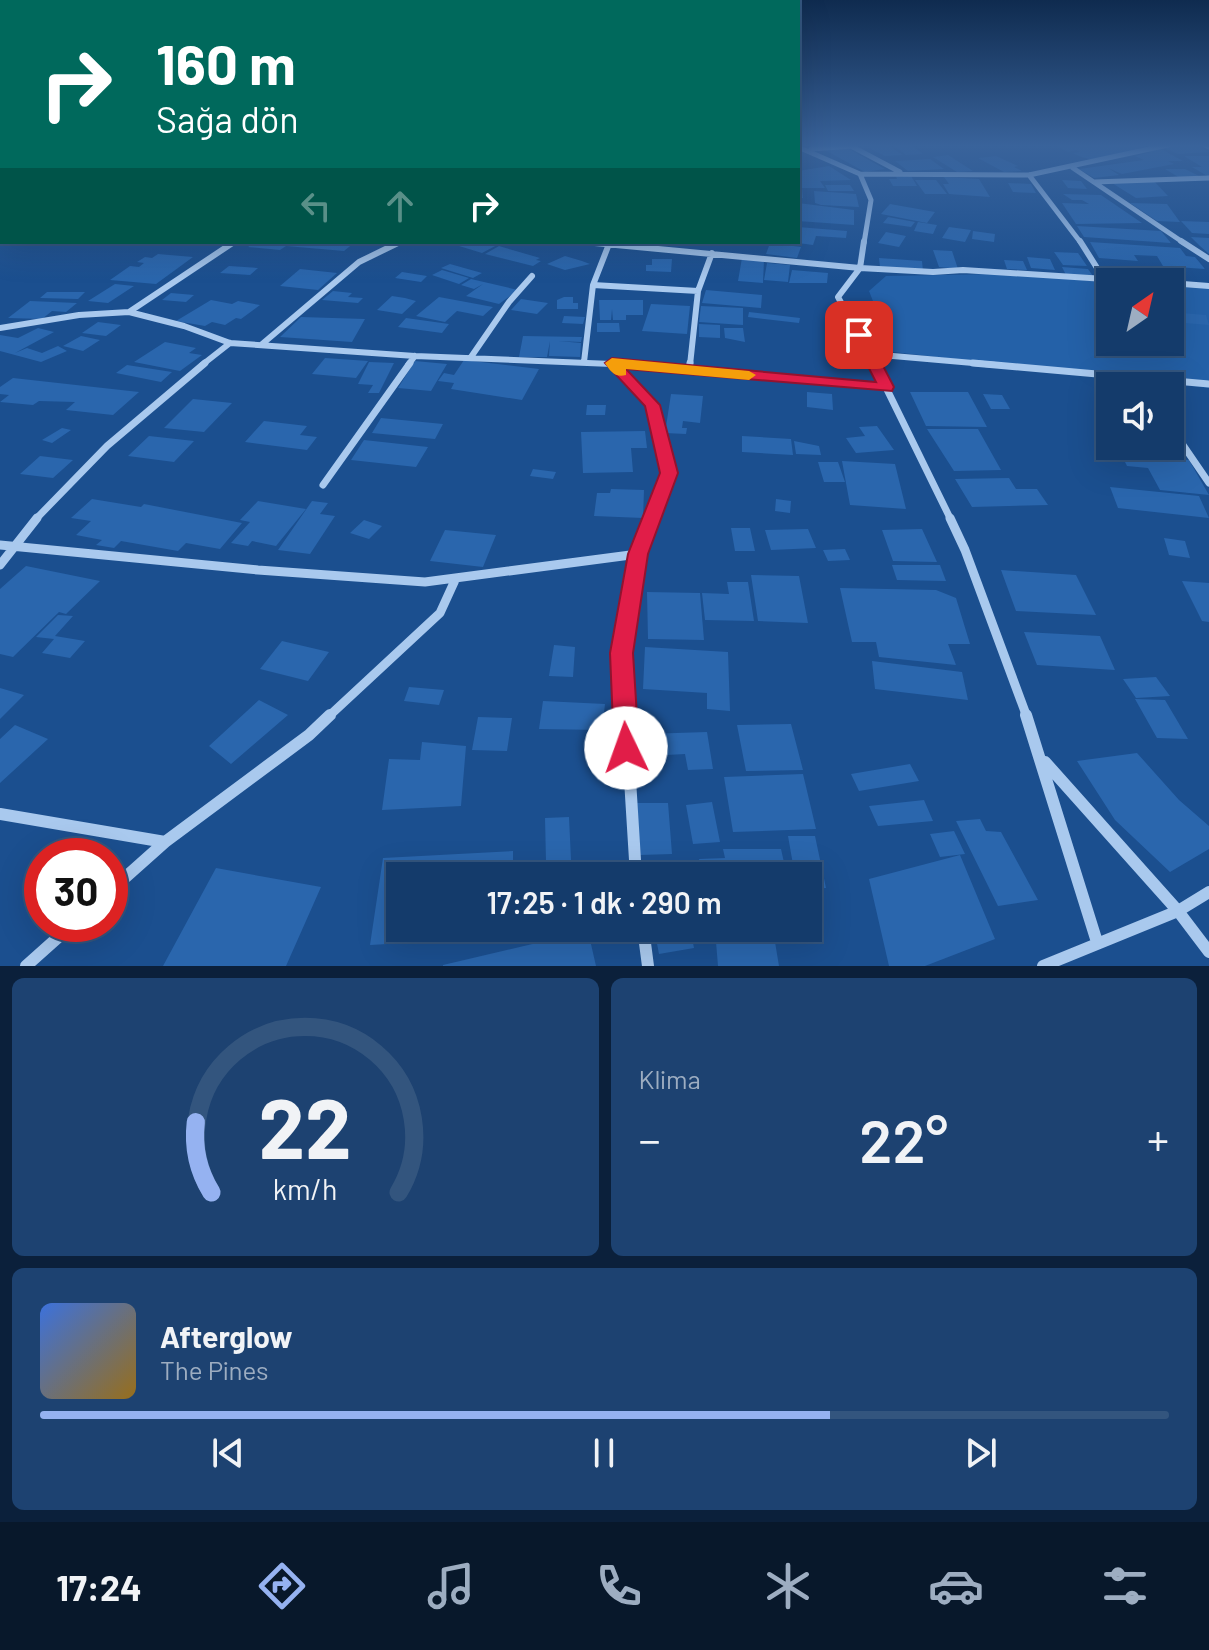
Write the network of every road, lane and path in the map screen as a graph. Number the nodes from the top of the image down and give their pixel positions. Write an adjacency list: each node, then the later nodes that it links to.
1 (867, 190): 11 (street)
2 (1041, 190): 12 (street)
3 (1105, 190): 10 (street)
4 (231, 244): 19 (street)
5 (396, 244): 22 (street)
6 (609, 244): 8 (street); 16 (street)
7 (685, 244): 8 (street)
8 (683, 250): 9 (street)
9 (712, 253): 11 (street); 18 (street)
10 (1209, 259)
11 (860, 268): 14 (street); 23 (street)
12 (1097, 268)
13 (532, 276): 25 (street)
14 (1096, 278)
15 (1184, 284): 17 (street)
16 (593, 285): 18 (street); 26 (street)
17 (1209, 286)
18 (698, 291): 28 (street)
19 (129, 312): 20 (street); 21 (street)
20 (0, 328)
21 (230, 343): 22 (street); 37 (street)
22 (261, 345): 24 (street)
23 (870, 354): 29 (street); 32 (street)
24 (415, 356): 25 (street); 35 (street)
25 (471, 357): 26 (street)
26 (584, 362): 27 (street)
27 (612, 363): 28 (street); 38 (street)
28 (689, 370): 32 (street)
29 (1096, 375)
30 (1184, 382): 31 (street)
31 (1209, 384)
32 (886, 387): 41 (street)
33 (1184, 446): 34 (street)
34 (1209, 483)
35 (323, 485)
36 (0, 545): 37 (street)
37 (13, 546): 39 (street); 40 (street)
38 (638, 554): 40 (street); 44 (street)
39 (0, 565)
40 (456, 578): 43 (street)
41 (1042, 758): 47 (street); 50 (street)
42 (0, 814): 43 (street)
43 (165, 842): 45 (street)
44 (635, 862)
45 (128, 875)
46 (1209, 892): 47 (street)
47 (1178, 911): 50 (street); 51 (street)
48 (53, 942): 52 (street)
49 (645, 942): 53 (street)
50 (1097, 942): 54 (street)
51 (1209, 952)
52 (26, 966)
53 (648, 966)
54 (1043, 966)

